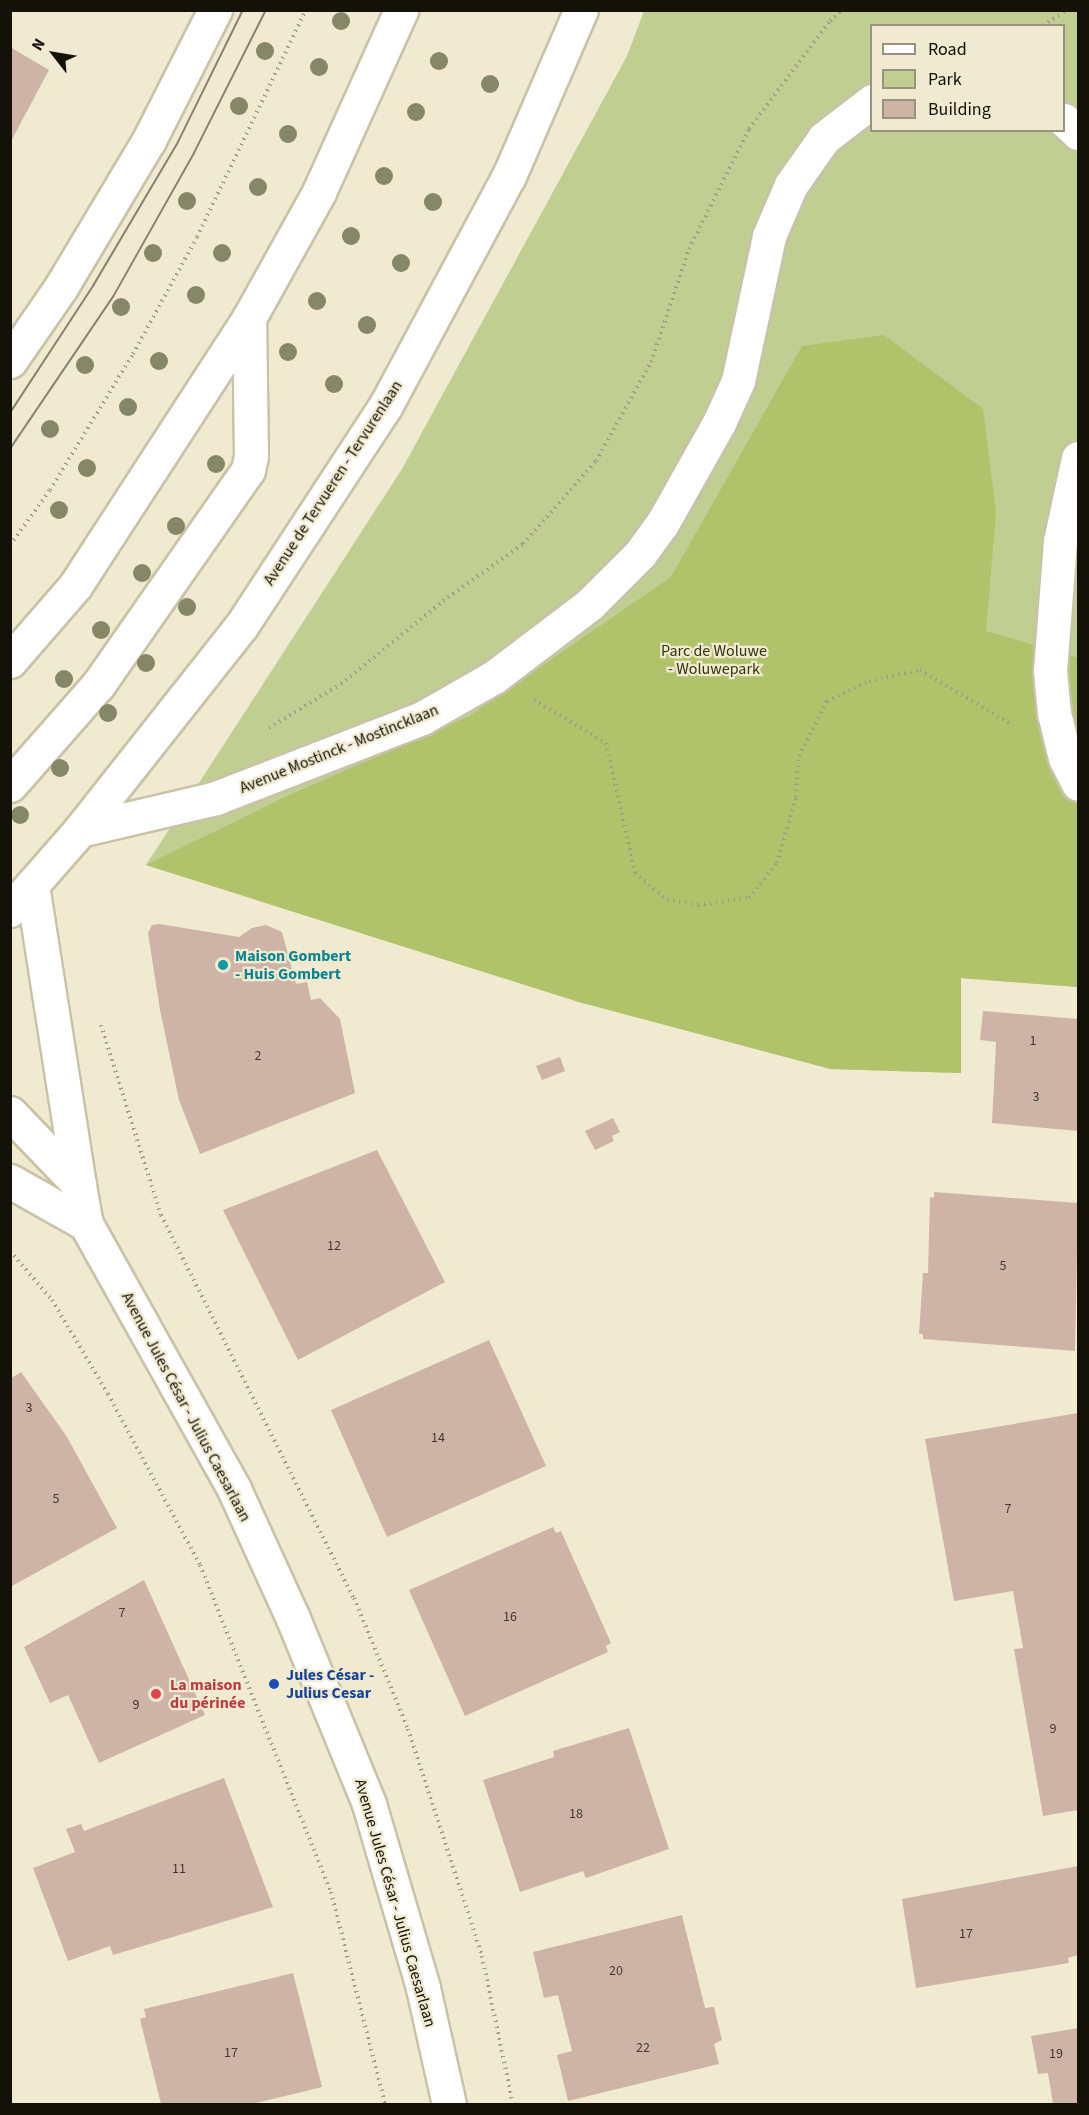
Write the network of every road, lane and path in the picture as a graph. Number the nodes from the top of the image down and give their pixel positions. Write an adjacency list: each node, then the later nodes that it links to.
1 (215, 10): 12 (street)
2 (306, 10): 14 (path)
3 (401, 10): 11 (street)
4 (581, 10): 20 (street, Avenue de Tervueren - Tervurenlaan)
5 (842, 10): 17 (path)
6 (1067, 10): 7 (path)
7 (1047, 24)
8 (870, 103): 16 (street, Avenue Mostinck - Mostincklaan)
9 (1065, 121): 10 (street)
10 (1078, 134)
11 (249, 318): 15 (street); 19 (street)
12 (10, 361)
13 (1078, 458): 18 (street)
14 (10, 545)
15 (10, 662)
16 (494, 677): 18 (path); 20 (street, Avenue Mostinck - Mostincklaan)
17 (266, 730)
18 (1072, 771)
19 (10, 784)
20 (80, 830): 21 (street, Avenue de Tervueren - Tervurenlaan)
21 (32, 885): 22 (street, Avenue de Tervueren - Tervurenlaan); 26 (street, Avenue Jules César - Julius Caesarlaan)
22 (10, 910)
23 (100, 1023): 31 (path)
24 (10, 1113): 26 (street)
25 (10, 1181): 27 (street)
26 (79, 1185): 27 (street, Avenue Jules César - Julius Caesarlaan)
27 (86, 1224): 30 (street, Avenue Jules César - Julius Caesarlaan)
28 (10, 1251): 29 (path)
29 (385, 2104)
30 (449, 2104)
31 (513, 2104)

